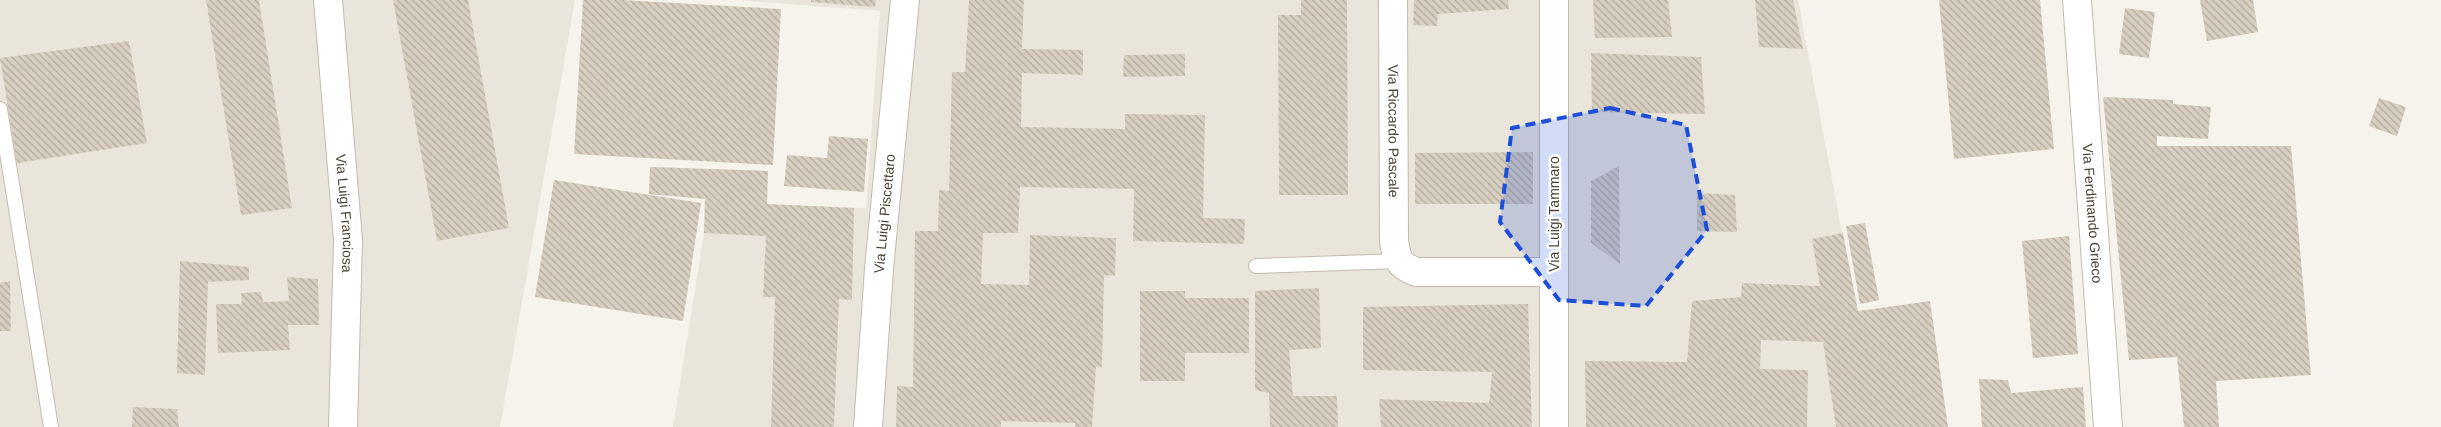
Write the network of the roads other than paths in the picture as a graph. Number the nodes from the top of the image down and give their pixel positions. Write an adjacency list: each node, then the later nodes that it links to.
1 (328, 0): 11 (street, Via Luigi Franciosa)
2 (905, 0): 12 (street, Via Luigi Piscettaro)
3 (1393, 0): 7 (street, Via Riccardo Pascale)
4 (1554, 0): 9 (street, Via Luigi Tammaro)
5 (2077, 0): 14 (street, Via Ferdinando Grieco)
6 (0, 109): 10 (lane)
7 (1400, 261): 8 (lane); 9 (street)
8 (1256, 266)
9 (1554, 272): 13 (street, Via Luigi Tammaro)
10 (51, 427)
11 (343, 427)
12 (868, 427)
13 (1554, 427)
14 (2108, 427)

